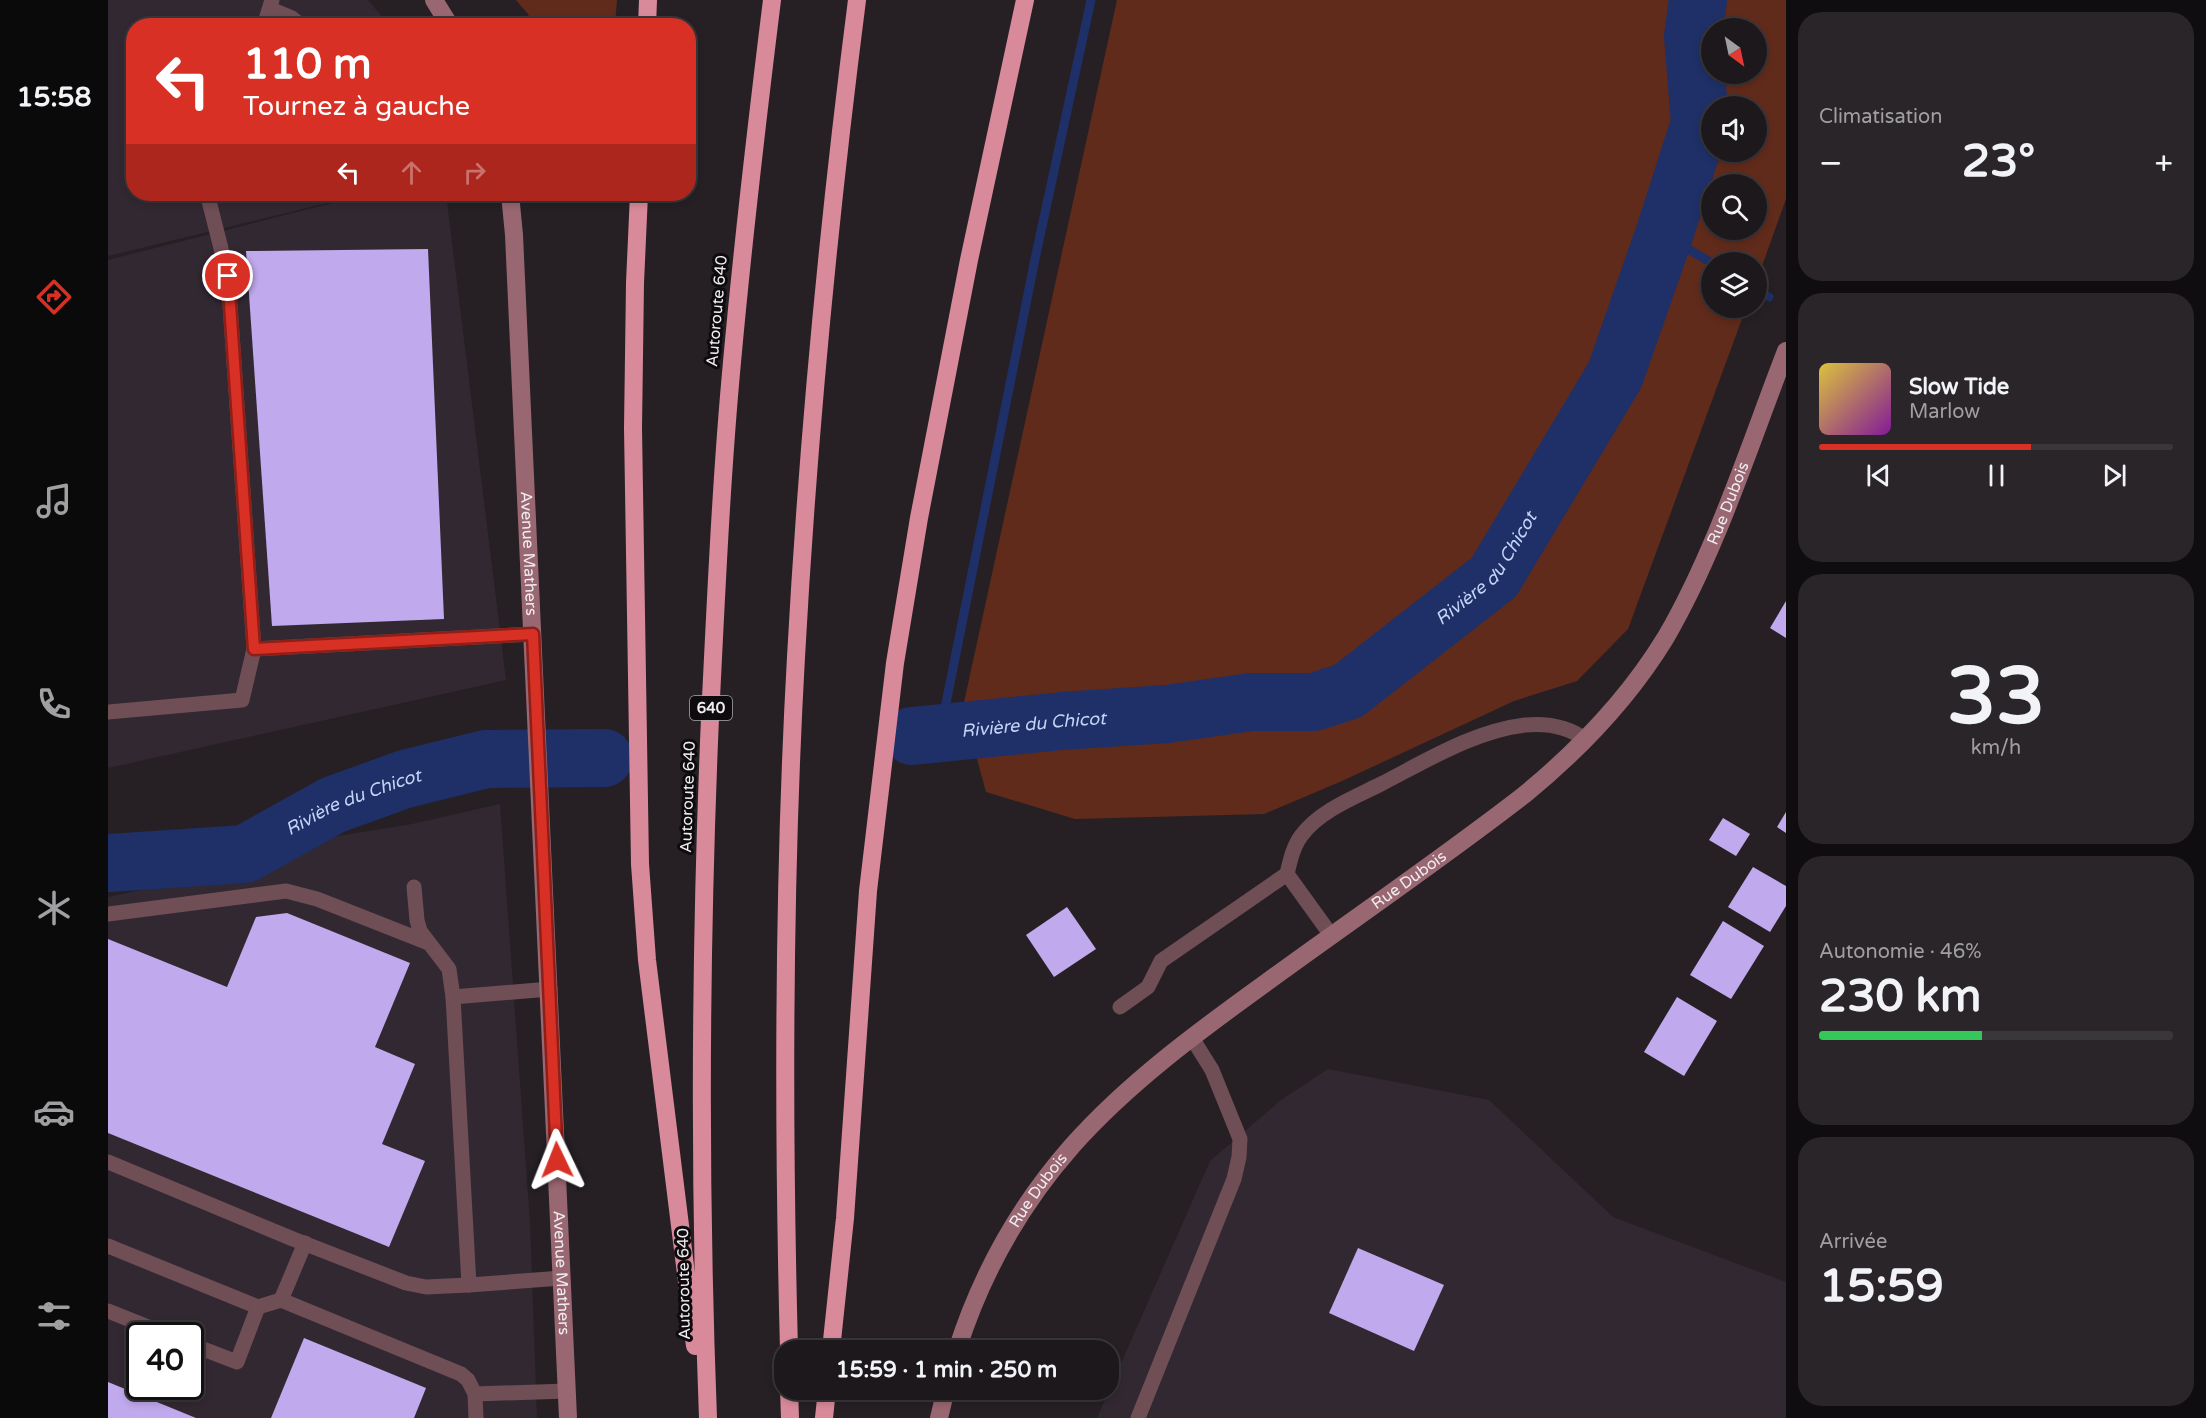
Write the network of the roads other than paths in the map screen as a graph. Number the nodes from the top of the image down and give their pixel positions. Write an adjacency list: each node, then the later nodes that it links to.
1 (434, 0): 8 (street)
2 (648, 0): 9 (highway)
3 (772, 0): 47 (highway, Autoroute 640 / 640)
4 (857, 0): 36 (highway)
5 (1024, 0): 37 (highway)
6 (271, 5): 7 (lane)
7 (292, 18)
8 (445, 18)
9 (647, 18)
10 (209, 201): 15 (lane)
11 (511, 201): 14 (street, Avenue Mathers)
12 (639, 201): 47 (highway)
13 (1786, 351): 17 (street, Rue Dubois)
14 (533, 634): 15 (lane); 23 (street, Avenue Mathers)
15 (254, 649): 16 (lane)
16 (108, 712)
17 (1586, 740): 18 (lane); 21 (street, Rue Dubois)
18 (1287, 874): 21 (lane); 25 (lane)
19 (414, 887): 22 (lane)
20 (108, 914): 22 (lane)
21 (1331, 935): 26 (street, Rue Dubois)
22 (426, 942): 24 (lane)
23 (550, 989): 24 (lane); 30 (street, Avenue Mathers)
24 (453, 997): 31 (lane)
25 (1120, 1007)
26 (1192, 1038): 38 (street, Rue Dubois); 51 (lane)
27 (108, 1162): 28 (lane)
28 (305, 1243): 31 (lane); 32 (lane)
29 (108, 1246): 33 (lane)
30 (562, 1278): 31 (lane); 40 (street, Avenue Mathers)
31 (469, 1285)
32 (281, 1299): 33 (lane); 41 (lane)
33 (258, 1307): 39 (lane)
34 (108, 1311): 35 (lane)
35 (136, 1322)
36 (789, 1340)
37 (832, 1340)
38 (960, 1340)
39 (204, 1349)
40 (567, 1390): 41 (lane); 46 (street, Avenue Mathers)
41 (475, 1394): 45 (lane)
42 (789, 1400): 48 (highway)
43 (826, 1400): 49 (highway)
44 (943, 1400): 50 (street)
45 (476, 1418)
46 (568, 1418)
47 (706, 1418)
48 (790, 1418)
49 (824, 1418)
50 (939, 1418)
51 (1138, 1418)

